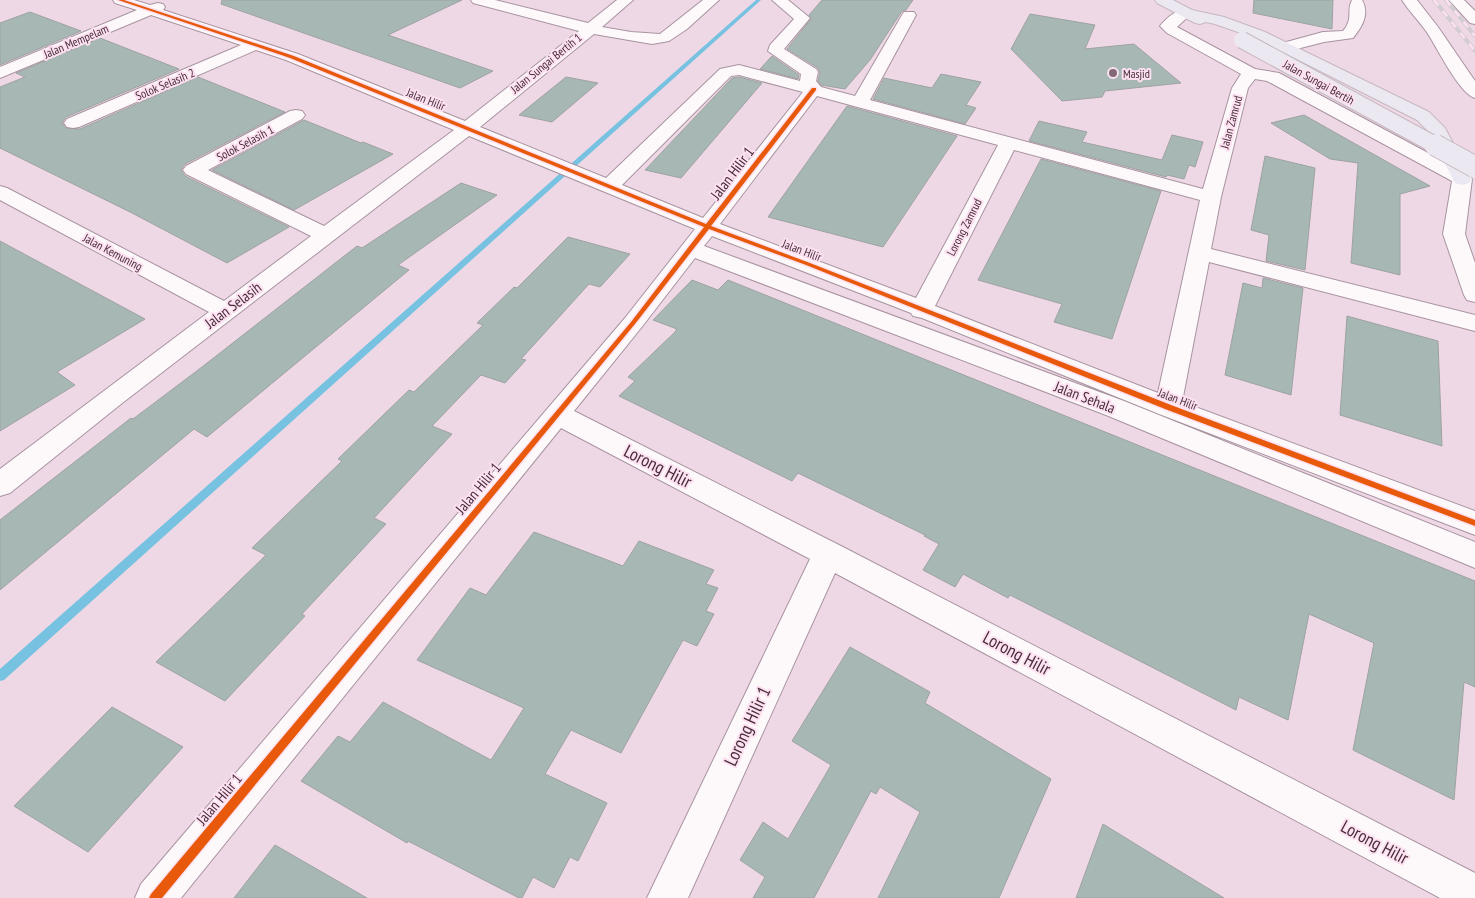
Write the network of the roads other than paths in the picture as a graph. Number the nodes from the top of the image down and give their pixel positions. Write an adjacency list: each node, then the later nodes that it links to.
1 (120, 0): 11 (street, Jalan Hilir)
2 (478, 0): 15 (street)
3 (626, 0): 15 (street, Jalan Sungai Bertih 1)
4 (712, 0): 15 (street)
5 (779, 0): 20 (street)
6 (1162, 0): 12 (main road, Jalan Sungai Bertih)
7 (1409, 0): 21 (street)
8 (1456, 0): 14 (street)
9 (168, 3): 11 (street, Jalan Mempelam)
10 (1357, 3): 17 (street)
11 (152, 10): 16 (street, Jalan Hilir); 18 (street, Jalan Mempelam)
12 (1185, 13): 17 (main road); 19 (street); 27 (main road, Jalan Sungai Bertih, bridge)
13 (909, 15): 22 (street)
14 (1475, 20)
15 (589, 28): 25 (street, Jalan Sungai Bertih 1)
16 (257, 44): 24 (street, Solok Selasih 2); 25 (street, Jalan Hilir)
17 (1285, 48): 27 (main road)
18 (0, 73)
19 (1251, 73): 27 (street); 30 (street, Jalan Zamrud)
20 (814, 89): 22 (street); 28 (street); 32 (street, Jalan Hilir 1)
21 (1475, 93)
22 (860, 102): 26 (street)
23 (296, 115): 31 (street, Solok Selasih 1)
24 (73, 124)
25 (468, 128): 28 (street, Jalan Hilir); 31 (street, Jalan Selasih)
26 (1008, 143): 30 (street); 36 (street, Lorong Zamrud)
27 (1468, 185): 34 (street)
28 (608, 187): 32 (street, Jalan Hilir)
29 (0, 192): 35 (street, Jalan Kemuning)
30 (1211, 197): 33 (street, Jalan Zamrud)
31 (326, 235): 35 (street, Jalan Selasih)
32 (700, 238): 36 (street, Jalan Hilir); 39 (street, Jalan Hilir 1); 43 (street, Jalan Sehala)
33 (1201, 253): 37 (street); 38 (street, Jalan Zamrud)
34 (1475, 295)
35 (225, 311): 40 (street, Jalan Selasih)
36 (921, 311): 38 (street, Jalan Hilir)
37 (1475, 323)
38 (1168, 407): 41 (street, Jalan Hilir)
39 (557, 414): 42 (street, Lorong Hilir); 45 (street, Jalan Hilir 1)
40 (0, 485)
41 (1475, 523)
42 (828, 554): 44 (street, Lorong Hilir); 46 (street, Lorong Hilir 1)
43 (1475, 555)
44 (1475, 895)
45 (154, 898)
46 (667, 898)

